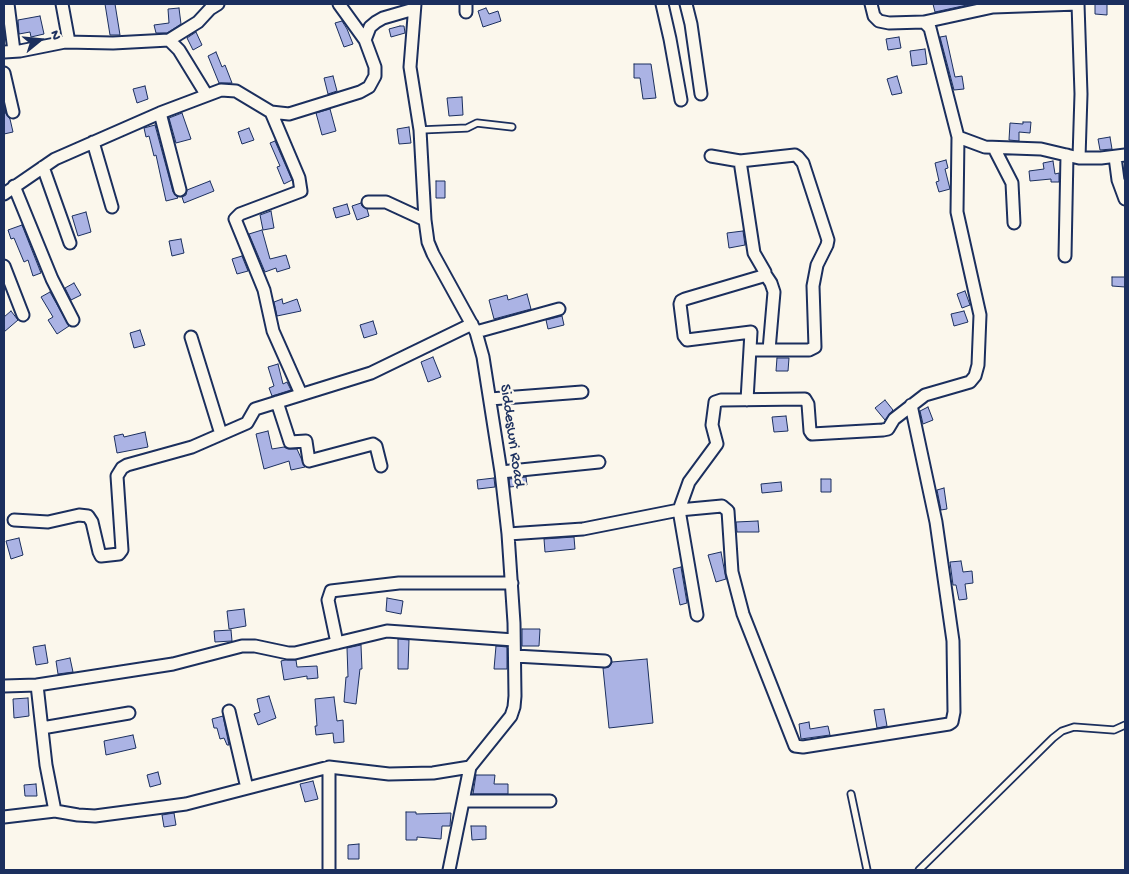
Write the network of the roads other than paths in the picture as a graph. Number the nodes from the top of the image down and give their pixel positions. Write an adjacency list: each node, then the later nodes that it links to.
1 (8, 4): 14 (street)
2 (62, 4): 13 (street)
3 (218, 4): 11 (street)
4 (339, 4): 12 (street)
5 (662, 4): 18 (street)
6 (686, 4): 17 (street)
7 (871, 4): 10 (street)
8 (1078, 4): 10 (street); 30 (street)
9 (415, 6): 12 (street); 23 (street, Siddeswri Road)
10 (924, 22): 24 (street)
11 (170, 40): 13 (street); 16 (street)
12 (365, 40): 20 (street)
13 (69, 42): 14 (street)
14 (9, 52)
15 (4, 73): 19 (street)
16 (206, 94): 20 (street); 21 (street)
17 (701, 94)
18 (681, 100)
19 (13, 112)
20 (271, 112): 53 (street)
21 (160, 113): 25 (street); 34 (street)
22 (512, 127): 23 (lane)
23 (420, 130): 39 (street, Siddeswri Road)
24 (958, 137): 26 (street); 57 (street)
25 (93, 142): 32 (street); 38 (street)
26 (994, 148): 27 (street); 40 (street)
27 (1067, 155): 30 (street); 42 (street)
28 (711, 156): 31 (street)
29 (1120, 156): 30 (street); 36 (street)
30 (1079, 158)
31 (740, 161): 44 (street); 51 (street)
32 (42, 167): 33 (street); 41 (street)
33 (14, 186): 35 (street); 47 (street)
34 (180, 190)
35 (4, 194)
36 (1125, 199)
37 (368, 202): 39 (street)
38 (112, 206)
39 (424, 220): 48 (street, Siddeswri Road)
40 (1014, 223)
41 (70, 243)
42 (1065, 256)
43 (4, 266): 46 (street)
44 (765, 274): 50 (street); 51 (street)
45 (559, 309): 48 (street)
46 (23, 314)
47 (74, 320)
48 (474, 328): 53 (street); 54 (street, Siddeswri Road)
49 (190, 337): 58 (street)
50 (751, 350): 51 (street); 55 (street)
51 (769, 350)
52 (582, 392): 54 (street)
53 (301, 394): 56 (street)
54 (490, 399): 61 (street, Siddeswri Road)
55 (747, 400): 57 (street); 62 (street)
56 (278, 402): 58 (street); 60 (street)
57 (911, 405): 62 (street)
58 (220, 434): 63 (street)
59 (599, 462): 61 (street)
60 (381, 466)
61 (501, 472): 64 (street, Siddeswri Road)
62 (679, 510): 64 (street); 66 (street)
63 (14, 520)
64 (508, 534): 65 (street, Siddeswri Road)
65 (512, 583): 67 (street, Siddeswri Road); 68 (street)
66 (697, 615)
67 (514, 640): 68 (street); 69 (street, Siddeswri Road)
68 (337, 643): 71 (street)
69 (515, 656): 70 (street); 78 (street, Siddeswri Road)
70 (605, 660)
71 (37, 685): 72 (street); 76 (street)
72 (4, 686)
73 (229, 711): 79 (street)
74 (129, 712): 76 (street)
75 (1125, 725): 88 (lane)
76 (42, 728): 83 (street)
77 (329, 767): 78 (street); 79 (street); 85 (street)
78 (470, 767): 81 (street, Siddeswri Road)
79 (247, 788): 83 (street)
80 (851, 794): 87 (lane)
81 (463, 801): 82 (street); 86 (street, Siddeswri Road)
82 (550, 801)
83 (55, 811): 84 (street)
84 (4, 817)
85 (329, 870)
86 (449, 870)
87 (867, 870)
88 (919, 870)

